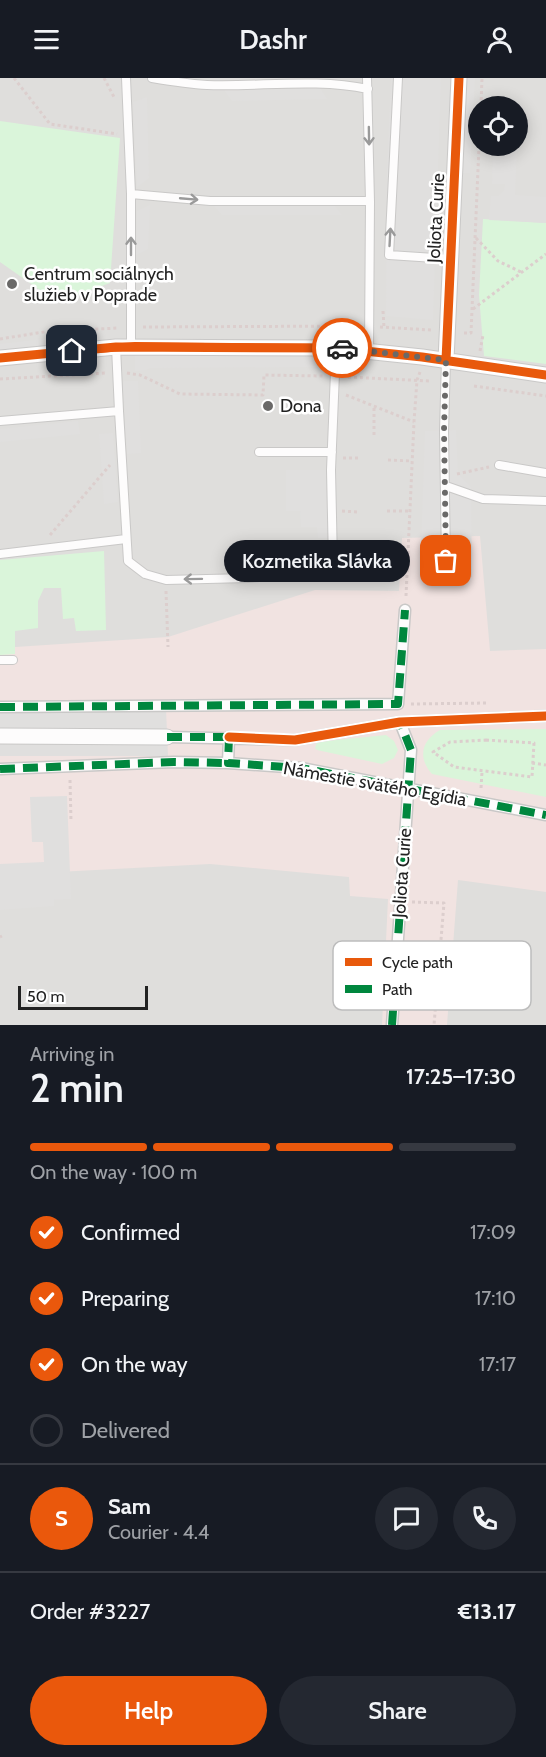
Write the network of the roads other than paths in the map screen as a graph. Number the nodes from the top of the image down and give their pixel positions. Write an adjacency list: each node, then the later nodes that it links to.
1 (126, 78): 7 (lane)
2 (152, 78): 6 (lane)
3 (367, 78): 6 (lane)
4 (398, 78): 9 (lane, one-way to 4)
5 (459, 78): 9 (street, Joliota Curie)
6 (368, 89): 8 (lane, one-way to 8)
7 (131, 194): 8 (lane, one-way to 8); 10 (lane, one-way to 7)
8 (370, 201): 12 (lane)
9 (450, 259): 14 (street, Joliota Curie)
10 (124, 346): 11 (street); 13 (street); 16 (lane)
11 (336, 348): 12 (street); 19 (lane)
12 (369, 351): 14 (street)
13 (0, 357)
14 (446, 360): 15 (street); 22 (lane, Joliota Curie)
15 (546, 375)
16 (119, 411): 17 (lane); 24 (lane)
17 (0, 421)
18 (259, 452): 19 (lane)
19 (332, 452): 24 (lane, one-way to 24)
20 (499, 465): 21 (lane)
21 (546, 473)
22 (446, 486): 23 (lane); 26 (lane, Joliota Curie)
23 (546, 501)
24 (126, 539): 25 (lane)
25 (0, 554)
26 (446, 561)
27 (405, 610): 30 (street)
28 (0, 660): 29 (lane)
29 (13, 660)
30 (0, 707)
31 (546, 716): 32 (street, Námestie svätého Egídia)
32 (399, 723): 35 (street, Námestie svätého Egídia); 38 (street, Joliota Curie)
33 (0, 736): 34 (street, Námestie svätého Egídia)
34 (167, 737): 35 (street, Námestie svätého Egídia)
35 (229, 737): 36 (street)
36 (228, 763): 37 (street, Námestie svätého Egídia); 38 (street, Námestie svätého Egídia)
37 (0, 769)
38 (409, 790): 39 (street, Námestie svätého Egídia); 40 (street, Joliota Curie)
39 (546, 815)
40 (397, 941)
41 (393, 1010): 42 (street, Joliota Curie)
42 (392, 1025)

